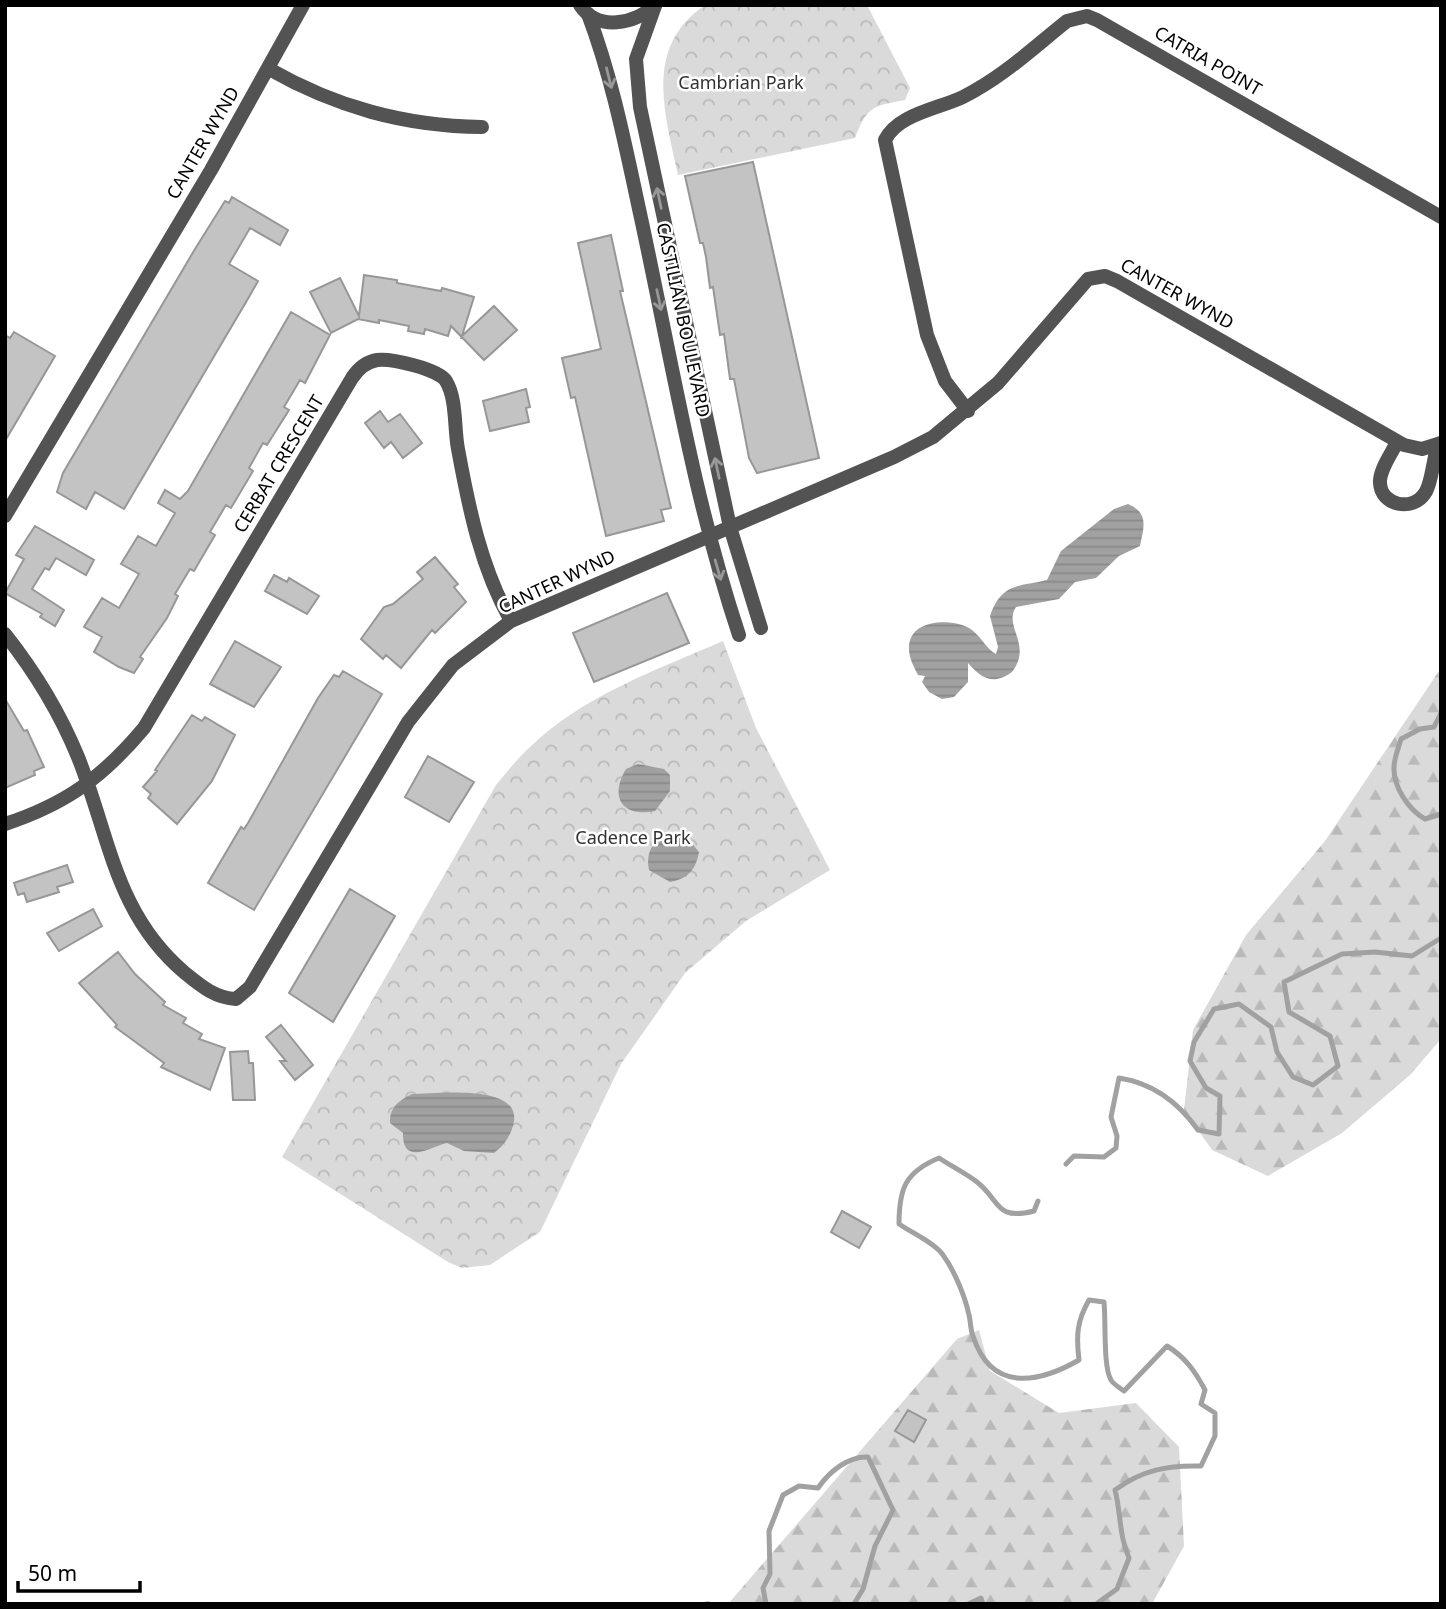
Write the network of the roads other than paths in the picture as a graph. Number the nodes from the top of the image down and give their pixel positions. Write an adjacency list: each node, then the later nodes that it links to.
1 (303, 5): 5 (street, CANTER WYND)
2 (569, 5): 4 (street)
3 (655, 5): 4 (street); 12 (street, CASTILIAN BOULEVARD, one-way to 3)
4 (584, 10): 13 (street, CASTILIAN BOULEVARD, one-way to 13)
5 (269, 69): 6 (street); 11 (street, CANTER WYND)
6 (482, 127)
7 (1441, 217): 8 (street, CATRIA POINT)
8 (968, 411): 9 (street, CANTER WYND); 12 (street, CANTER WYND)
9 (1397, 442): 10 (street, CANTER WYND); 10 (street)
10 (1439, 444)
11 (5, 516)
12 (730, 527): 13 (street, CANTER WYND); 15 (street, CASTILIAN BOULEVARD)
13 (709, 537): 14 (street, CANTER WYND); 17 (street, CASTILIAN BOULEVARD, one-way to 17)
14 (511, 621): 18 (street, CANTER WYND); 18 (street, CERBAT CRESCENT)
15 (761, 628)
16 (5, 634): 18 (street, CANTER WYND)
17 (740, 635)
18 (87, 785): 19 (street, CERBAT CRESCENT)
19 (5, 824)

